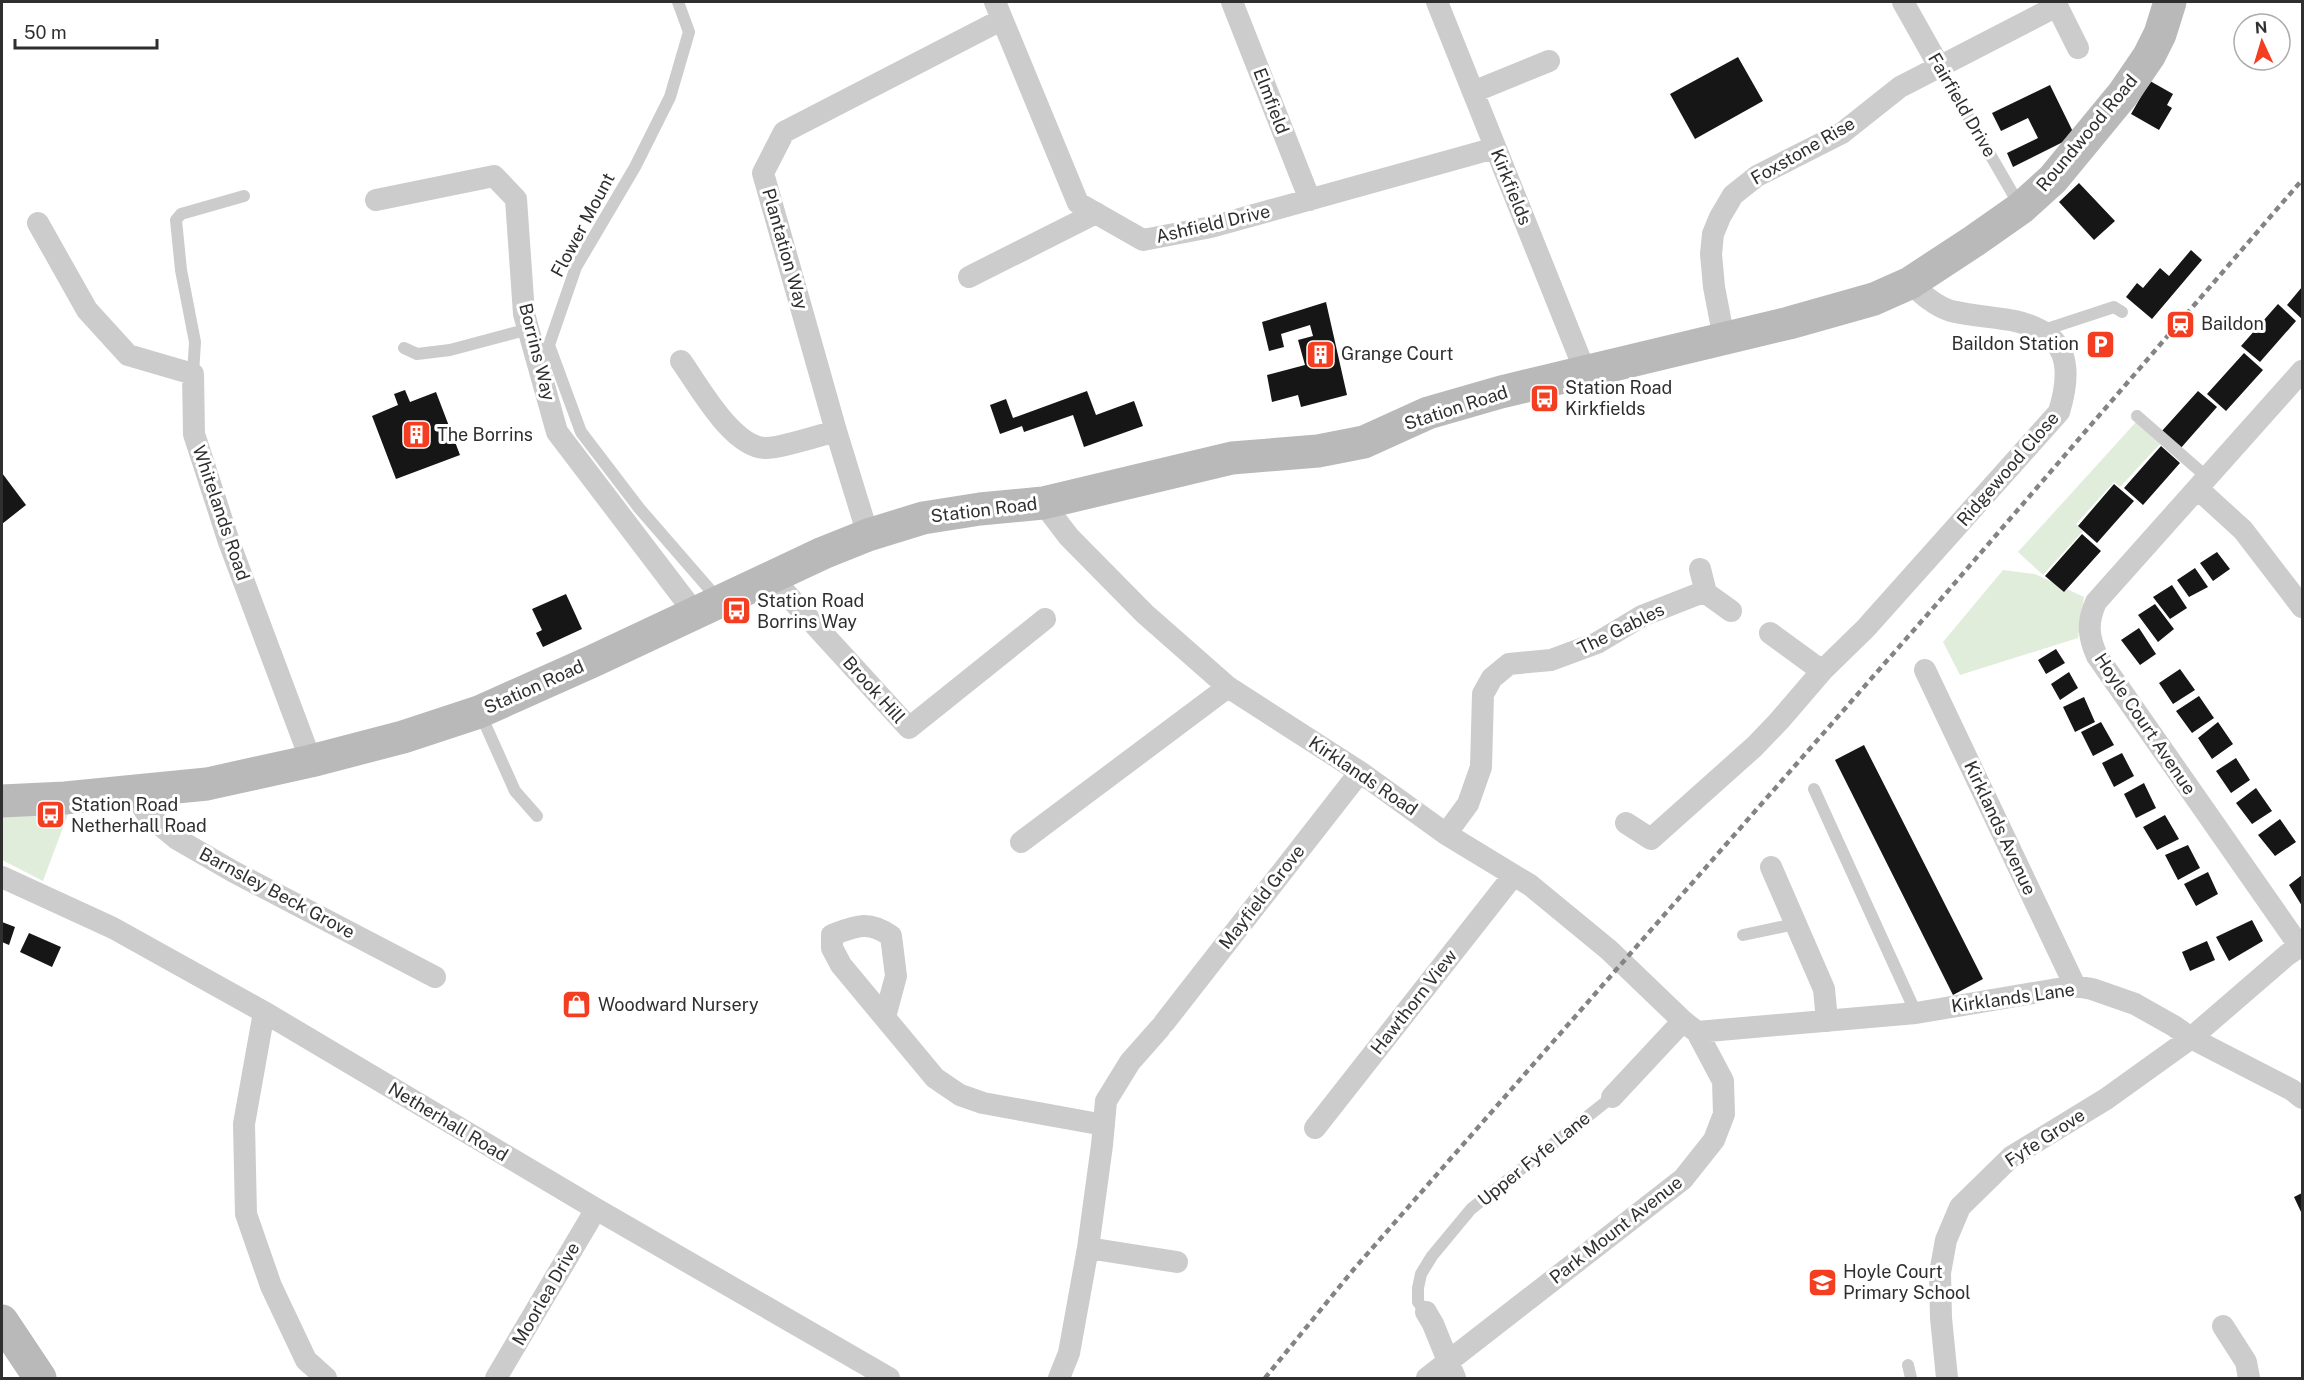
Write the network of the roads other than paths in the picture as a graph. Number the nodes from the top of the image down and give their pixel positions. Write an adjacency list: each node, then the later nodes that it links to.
1 (678, 2): 38 (lane, Flower Mount)
2 (1232, 2): 14 (street, Elmfield)
3 (1437, 2): 10 (street, Kirkfields)
4 (1903, 2): 9 (street, Fairfield Drive)
5 (2170, 2): 15 (street, Roundwood Road)
6 (998, 11): 16 (street, Ashfield Drive); 31 (street, Plantation Way)
7 (2078, 48): 9 (street, Foxstone Rise)
8 (1549, 61): 10 (street)
9 (1939, 66): 15 (lane, Fairfield Drive); 24 (street, Foxstone Rise)
10 (1473, 92): 11 (street, Kirkfields)
11 (1495, 148): 14 (street, Ashfield Drive); 28 (street, Kirkfields)
12 (244, 196): 29 (lane)
13 (376, 200): 22 (street, Borrins Way)
14 (1310, 200): 16 (street, Ashfield Drive)
15 (2021, 208): 18 (street, Roundwood Road)
16 (1096, 213): 19 (street)
17 (38, 223): 29 (street)
18 (1974, 241): 20 (street, Station Road)
19 (969, 277)
20 (1910, 283): 23 (street, Ridgewood Close); 24 (street, Station Road)
21 (2122, 312): 23 (lane)
22 (529, 329): 25 (lane); 38 (street, Borrins Way)
23 (2041, 331): 44 (street, Ridgewood Close)
24 (1724, 339): 28 (street, Station Road)
25 (404, 348)
26 (681, 361): 31 (street)
27 (2302, 370): 32 (street, Hoyle Court Avenue)
28 (1586, 371): 33 (street, Station Road)
29 (193, 374): 47 (street, Whitelands Road)
30 (2137, 416): 32 (lane)
31 (836, 431): 34 (street, Plantation Way)
32 (2203, 484): 39 (street); 61 (street, Hoyle Court Avenue)
33 (1043, 503): 34 (street, Station Road); 45 (street, Kirklands Road)
34 (868, 535): 36 (street, Station Road)
35 (1700, 569): 37 (street)
36 (771, 577): 38 (street, Station Road); 41 (street, Brook Hill)
37 (1706, 593): 40 (street); 54 (street, The Gables)
38 (706, 606): 46 (street, Station Road)
39 (2302, 607)
40 (1731, 611)
41 (1045, 619)
42 (1770, 633): 44 (street)
43 (1925, 670): 63 (street, Kirklands Avenue)
44 (1822, 671): 53 (street, Ridgewood Close)
45 (1228, 687): 48 (street, Kirklands Road); 55 (street)
46 (479, 712): 47 (street, Station Road); 52 (lane)
47 (311, 761): 50 (street, Station Road)
48 (1360, 772): 54 (street, Kirklands Road); 72 (street, Mayfield Grove)
49 (1814, 789): 65 (lane)
50 (133, 792): 51 (street, Station Road); 62 (street, Barnsley Beck Grove)
51 (2, 801)
52 (537, 816)
53 (1626, 823)
54 (1446, 834): 57 (street, Kirklands Road)
55 (1021, 842)
56 (1771, 867): 59 (street)
57 (1514, 876): 68 (street, Kirklands Road); 73 (street, Hawthorn View)
58 (2, 878): 64 (street, Netherhall Road)
59 (1795, 924): 60 (lane); 67 (street)
60 (1743, 936)
61 (2301, 946): 69 (street, Fyfe Grove)
62 (435, 977)
63 (2075, 986): 65 (street, Kirklands Lane); 69 (street, Kirklands Lane)
64 (264, 1012): 74 (street, Netherhall Road); 84 (street)
65 (1916, 1013): 67 (street, Kirklands Lane)
66 (885, 1017): 66 (street); 72 (street)
67 (1827, 1021): 68 (street, Kirklands Lane)
68 (1690, 1027): 70 (street, Upper Fyfe Lane); 81 (street, Park Mount Avenue)
69 (2191, 1038): 71 (street, Kirklands Lane); 89 (street, Fyfe Grove)
70 (1612, 1097): 77 (lane, Upper Fyfe Lane)
71 (2302, 1098)
72 (1104, 1125): 75 (street, Mayfield Grove)
73 (1315, 1129)
74 (596, 1209): 82 (street, Netherhall Road); 85 (street, Moorlea Drive)
75 (1088, 1248): 76 (street); 86 (street, Mayfield Grove)
76 (1177, 1262)
77 (1426, 1312): 81 (street)
78 (2, 1321): 83 (street)
79 (2223, 1326): 90 (street)
80 (1908, 1365): 88 (lane)
81 (1451, 1371): 87 (street, Park Mount Avenue)
82 (878, 1376)
83 (40, 1378)
84 (326, 1378)
85 (496, 1378)
86 (1059, 1378)
87 (1427, 1378)
88 (1911, 1378)
89 (1947, 1378)
90 (2249, 1378)

